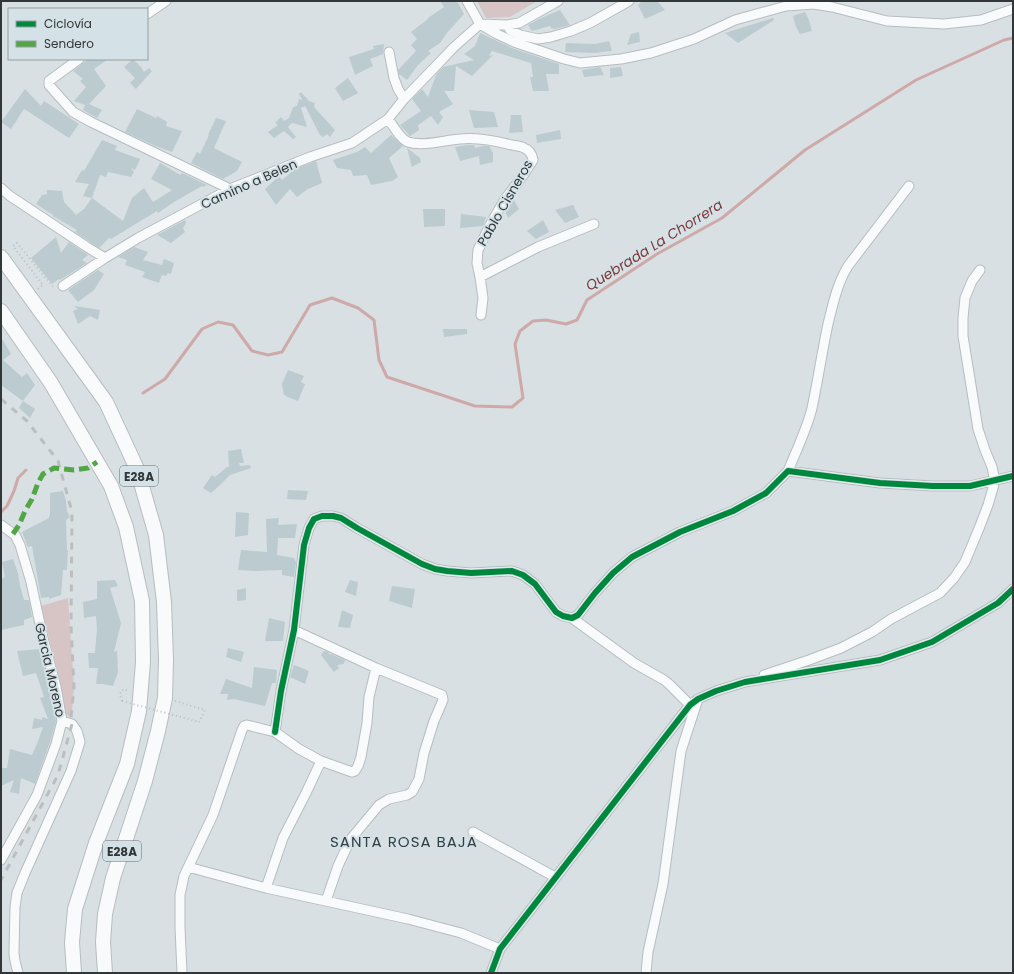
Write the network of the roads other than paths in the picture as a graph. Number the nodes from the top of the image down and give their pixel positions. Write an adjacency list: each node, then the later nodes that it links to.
1 (166, 1): 6 (street)
2 (467, 1): 7 (street)
3 (558, 1): 8 (street)
4 (629, 1): 8 (street)
5 (1013, 9): 7 (street)
6 (148, 13)
7 (480, 24): 8 (street); 11 (street, Camino a Belen)
8 (507, 25)
9 (389, 52): 11 (street)
10 (78, 60): 15 (street)
11 (404, 99): 12 (street, Camino a Belen)
12 (388, 119): 15 (street, Camino a Belen); 20 (street, Pablo Cisneros)
13 (909, 186): 24 (street)
14 (1, 188): 18 (street)
15 (230, 189): 18 (street, Camino a Belen)
16 (594, 224): 20 (street)
17 (1, 258): 47 (highway, E28A)
18 (105, 258): 21 (street, Camino a Belen)
19 (980, 270): 26 (street)
20 (480, 277): 23 (street, Pablo Cisneros)
21 (62, 286)
22 (1, 311): 46 (highway, E28A)
23 (481, 315)
24 (788, 471): 26 (street); 29 (street)
25 (1013, 476): 26 (street)
26 (995, 481): 32 (street)
27 (4, 527): 35 (street, Garcia Moreno)
28 (1013, 589): 32 (street)
29 (572, 618): 30 (street); 34 (street)
30 (294, 630): 31 (street); 36 (street)
31 (376, 668): 37 (street); 43 (street)
32 (745, 682): 33 (street)
33 (698, 698): 34 (street); 50 (street)
34 (690, 705): 41 (street)
35 (62, 721): 39 (street, Garcia Moreno); 45 (street)
36 (275, 732): 37 (street); 40 (street)
37 (321, 762): 42 (street)
38 (473, 832): 41 (street)
39 (1, 860)
40 (188, 867): 42 (street); 48 (street)
41 (555, 877): 44 (street)
42 (266, 888): 43 (street)
43 (326, 900): 44 (street)
44 (500, 949): 49 (street)
45 (18, 973)
46 (74, 973)
47 (105, 973)
48 (182, 973)
49 (491, 973)
50 (646, 973)

